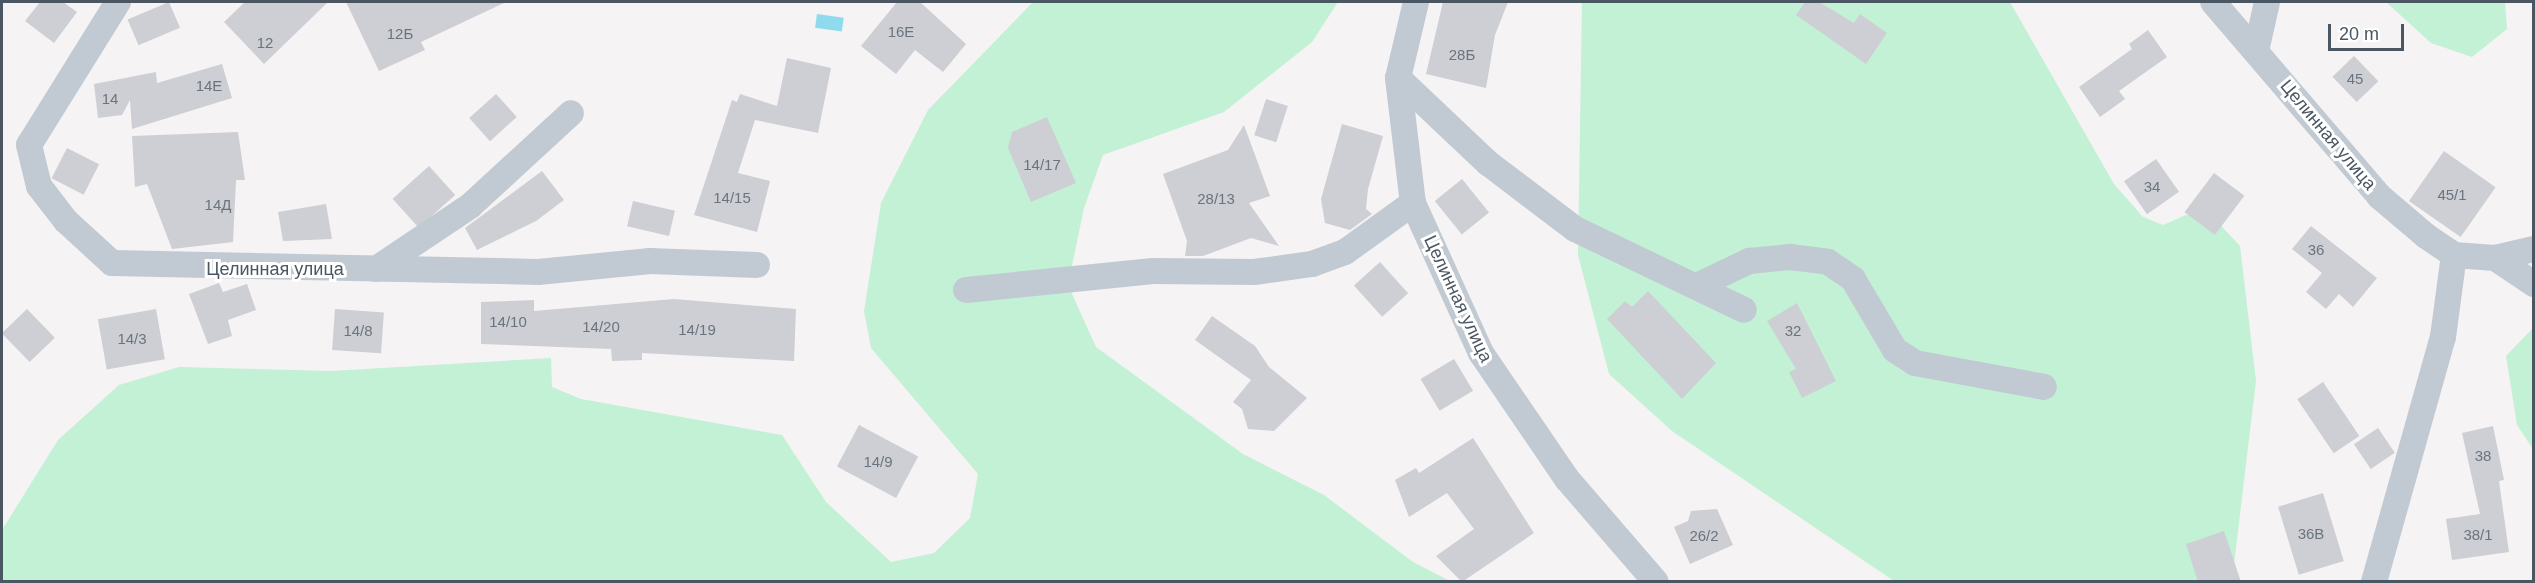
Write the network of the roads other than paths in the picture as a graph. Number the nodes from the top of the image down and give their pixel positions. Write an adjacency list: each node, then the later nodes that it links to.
1 (118, 2): 13 (street, Целинная улица)
2 (1416, 2): 6 (street, Целинная улица)
3 (2213, 2): 5 (street, Целинная улица)
4 (2268, 2): 5 (street)
5 (2256, 51): 10 (street, Целинная улица)
6 (1398, 78): 8 (street, Целинная улица); 15 (street)
7 (571, 113): 13 (street)
8 (1413, 203): 16 (street); 19 (street, Целинная улица)
9 (2534, 249): 11 (street)
10 (2454, 255): 11 (street); 20 (street)
11 (2495, 258): 14 (street)
12 (757, 265): 13 (street, Целинная улица)
13 (376, 269)
14 (2534, 284)
15 (1697, 286): 17 (street); 18 (street)
16 (966, 290)
17 (1744, 310)
18 (2044, 387)
19 (1656, 582)
20 (2374, 582)

